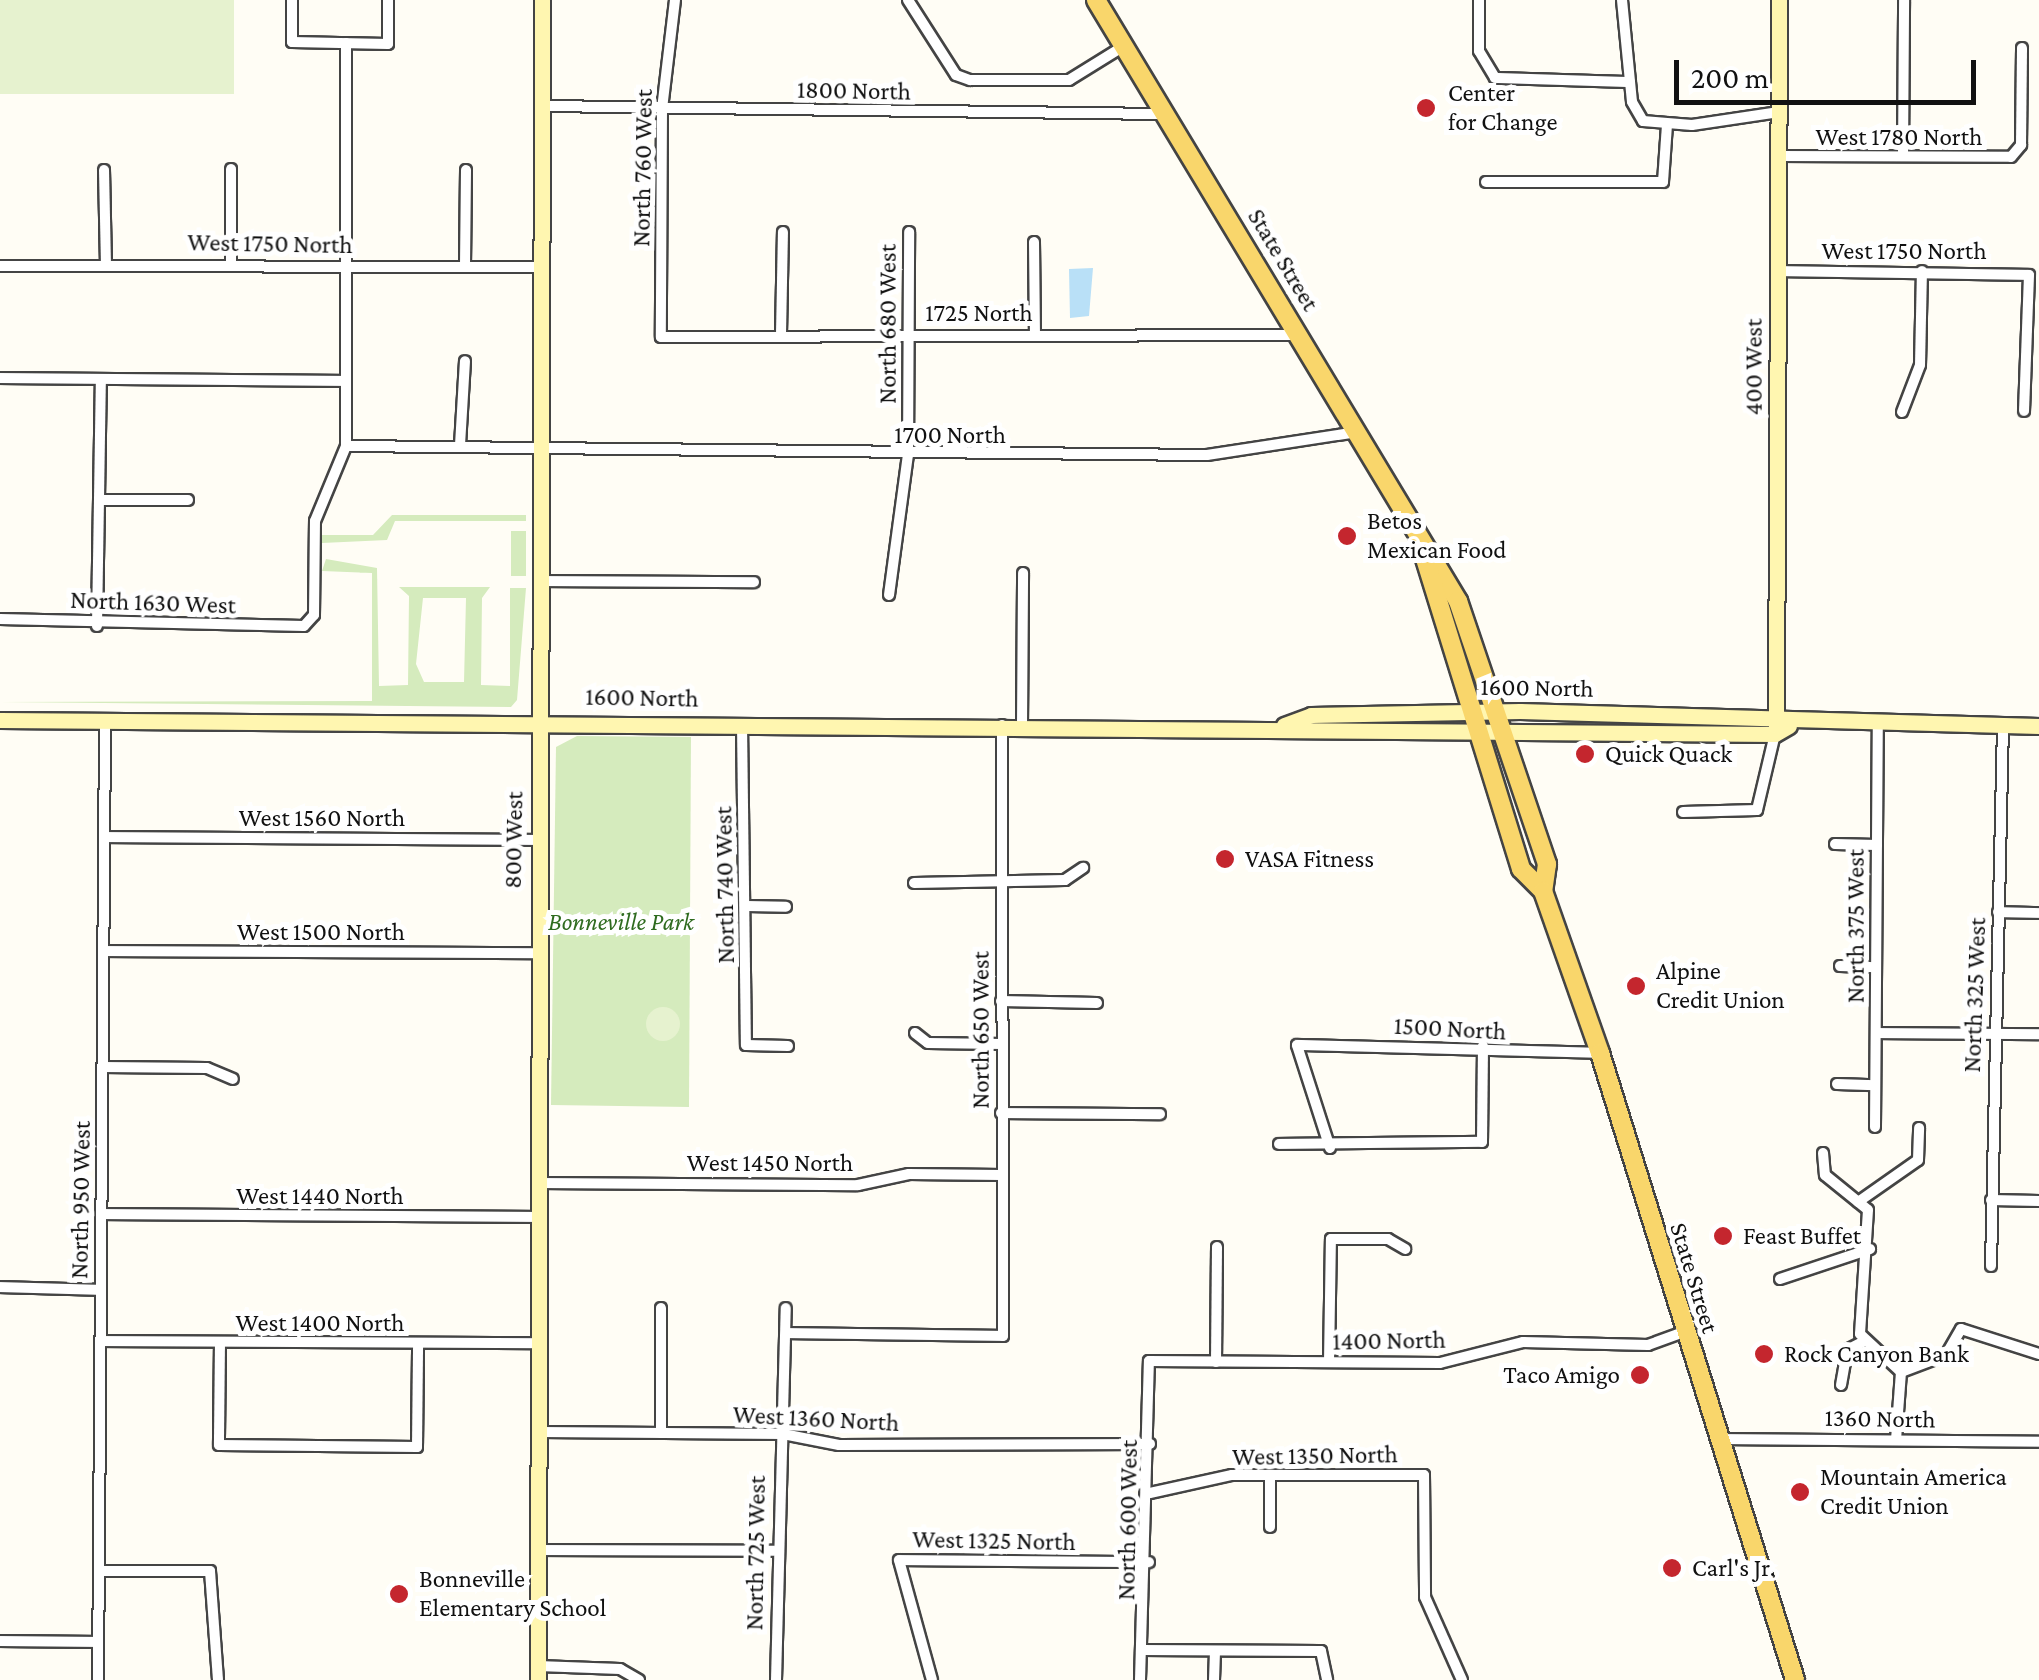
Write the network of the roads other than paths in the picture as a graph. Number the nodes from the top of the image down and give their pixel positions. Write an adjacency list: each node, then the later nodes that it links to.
1 (292, 0): 11 (street)
2 (388, 0): 11 (street)
3 (542, 0): 15 (street, 800 West)
4 (675, 0): 16 (street, North 760 West)
5 (908, 0): 12 (street)
6 (1096, 0): 12 (main road, State Street)
7 (1479, 0): 14 (street)
8 (1622, 0): 14 (street)
9 (1779, 0): 17 (street, 400 West)
10 (1904, 0): 21 (street)
11 (346, 43): 32 (street)
12 (1124, 46): 18 (main road, State Street)
13 (2022, 48): 21 (street, West 1780 North)
14 (1630, 82): 19 (street)
15 (542, 106): 16 (street, 1800 North); 34 (street, 800 West)
16 (662, 109): 18 (street, 1800 North); 41 (street, North 760 West)
17 (1778, 112): 19 (street); 20 (street, 400 West)
18 (1166, 114): 40 (main road, State Street)
19 (1668, 126): 25 (street)
20 (1779, 156): 21 (street, West 1780 North); 35 (street, 400 West)
21 (1903, 156)
22 (230, 169): 30 (street)
23 (104, 170): 29 (street)
24 (466, 170): 33 (street)
25 (1486, 182)
26 (783, 232): 39 (street)
27 (909, 232): 37 (street, North 680 West)
28 (1034, 242): 38 (street)
29 (106, 262): 30 (street, West 1750 North); 31 (street, West 1750 North)
30 (231, 264): 32 (street, West 1750 North)
31 (0, 266)
32 (346, 266): 33 (street, West 1750 North); 45 (street)
33 (465, 266): 34 (street, West 1750 North)
34 (540, 267): 51 (street, 800 West)
35 (1779, 271): 36 (street, West 1750 North); 70 (street, 400 West)
36 (1922, 271): 46 (street, West 1750 North); 47 (street)
37 (905, 333): 38 (street, 1725 North); 39 (street, 1725 North); 52 (street, North 680 West)
38 (1035, 333): 40 (street, 1725 North)
39 (781, 334): 41 (street, 1725 North)
40 (1298, 334): 48 (main road, State Street)
41 (660, 337)
42 (465, 361): 49 (street)
43 (0, 378): 44 (street)
44 (101, 379): 45 (street); 53 (street)
45 (346, 381): 50 (street)
46 (2024, 411)
47 (1902, 412)
48 (1358, 432): 52 (street, 1700 North); 55 (main road, State Street)
49 (460, 445): 50 (street, 1700 North); 51 (street, 1700 North)
50 (346, 446): 61 (street, North 1630 West)
51 (540, 448): 52 (street, 1700 North); 57 (street, 800 West)
52 (908, 455): 59 (street, North 680 West)
53 (99, 500): 54 (street); 61 (street)
54 (188, 500)
55 (1422, 550): 62 (main road, State Street); 65 (main road, State Street)
56 (1023, 573): 69 (street)
57 (541, 581): 58 (street); 66 (street, 800 West)
58 (754, 582)
59 (889, 595)
60 (0, 618): 61 (street, North 1630 West)
61 (97, 626)
62 (1498, 712): 65 (street, 1600 North); 70 (street, 1600 North); 74 (main road, State Street)
63 (0, 720): 64 (street, 1600 North)
64 (105, 720): 66 (street, 1600 North); 76 (street, North 950 West)
65 (1474, 721): 69 (street, 1600 North); 74 (street, 1600 North); 83 (main road, State Street)
66 (540, 722): 67 (street, 1600 North); 77 (street, 800 West)
67 (742, 724): 68 (street, 1600 North); 84 (street, North 740 West)
68 (1002, 725): 69 (street, 1600 North); 81 (street, North 650 West)
69 (1022, 726)
70 (1780, 726): 71 (street, 1600 North); 74 (street, 1600 North); 75 (street)
71 (1878, 726): 72 (street, 1600 North); 79 (street, North 375 West)
72 (2003, 726): 73 (street, 1600 North); 86 (street, North 325 West)
73 (2039, 726)
74 (1505, 731): 83 (main road, State Street)
75 (1683, 812)
76 (104, 837): 77 (street, West 1560 North); 88 (street, North 950 West)
77 (539, 840): 89 (street, 800 West)
78 (1835, 844): 79 (street)
79 (1877, 844): 91 (street, North 375 West)
80 (1083, 868): 81 (street)
81 (1003, 883): 82 (street); 92 (street, North 650 West)
82 (914, 884)
83 (1543, 891): 101 (main road, State Street)
84 (747, 906): 85 (street); 99 (street, North 740 West)
85 (786, 907)
86 (1998, 912): 87 (street); 96 (street, North 325 West)
87 (2039, 913)
88 (104, 951): 89 (street, West 1500 North); 102 (street, North 950 West)
89 (538, 953): 114 (street, 800 West)
90 (1840, 966): 91 (street)
91 (1876, 967): 95 (street, North 375 West)
92 (1001, 1001): 93 (street); 98 (street, North 650 West)
93 (1097, 1002)
94 (915, 1032): 98 (street)
95 (1876, 1033): 96 (street); 105 (street, North 375 West)
96 (1993, 1034): 97 (street); 115 (street, North 325 West)
97 (2039, 1034)
98 (1002, 1044): 106 (street, North 650 West)
99 (788, 1046)
100 (1483, 1046): 101 (street, 1500 North); 111 (street); 111 (street, 1500 North)
101 (1600, 1053): 129 (main road, State Street)
102 (102, 1067): 103 (street); 118 (street, North 950 West)
103 (232, 1078)
104 (1836, 1084): 105 (street)
105 (1875, 1085): 108 (street, North 375 West)
106 (1001, 1113): 107 (street); 113 (street, North 650 West)
107 (1160, 1114)
108 (1875, 1127)
109 (1919, 1128): 117 (street)
110 (1279, 1144): 111 (street)
111 (1330, 1148)
112 (1823, 1153): 117 (street)
113 (1001, 1175): 114 (street, West 1450 North); 130 (street, North 650 West)
114 (539, 1182): 119 (street, 800 West)
115 (1991, 1200): 116 (street); 123 (street, North 325 West)
116 (2039, 1201)
117 (1858, 1202): 122 (street)
118 (101, 1214): 119 (street, West 1440 North); 126 (street, North 950 West)
119 (539, 1217): 135 (street, 800 West)
120 (1217, 1247): 138 (street)
121 (1406, 1248): 139 (street)
122 (1870, 1250): 124 (street); 133 (street)
123 (1991, 1266)
124 (1780, 1278)
125 (0, 1287): 126 (street)
126 (100, 1290): 131 (street, North 950 West)
127 (661, 1308): 143 (street)
128 (786, 1308): 130 (street, North 725 West)
129 (1684, 1332): 139 (street, 1400 North); 145 (main road, State Street)
130 (786, 1333): 144 (street, North 725 West)
131 (101, 1340): 132 (street, West 1400 North); 155 (street, North 950 West)
132 (220, 1342): 134 (street, West 1400 North); 134 (street)
133 (1862, 1342): 140 (street); 141 (street)
134 (418, 1343): 135 (street, West 1400 North)
135 (540, 1343): 142 (street, 800 West)
136 (2039, 1354): 140 (street)
137 (1149, 1361): 138 (street, 1400 North); 148 (street, North 600 West)
138 (1216, 1362): 139 (street, 1400 North)
139 (1330, 1362)
140 (1901, 1372): 146 (street)
141 (1841, 1384)
142 (541, 1432): 143 (street, West 1360 North); 152 (street, 800 West)
143 (661, 1432): 144 (street, West 1360 North)
144 (783, 1434): 148 (street, West 1360 North); 153 (street, North 725 West)
145 (1721, 1440): 146 (street, 1360 North); 170 (main road, State Street)
146 (1896, 1440): 147 (street, 1360 North)
147 (2039, 1442)
148 (1150, 1444): 150 (street, North 600 West)
149 (1270, 1476): 150 (street, West 1350 North); 151 (street); 169 (street, West 1350 North)
150 (1150, 1493): 154 (street, North 600 West)
151 (1270, 1527)
152 (540, 1550): 153 (street); 160 (street, 800 West)
153 (774, 1551): 164 (street, North 725 West)
154 (1149, 1562): 158 (street, North 600 West); 165 (street, West 1325 North)
155 (98, 1570): 157 (street, North 950 West); 162 (street)
156 (0, 1642): 157 (street)
157 (98, 1642): 161 (street, North 950 West)
158 (1142, 1650): 159 (street); 166 (street, North 600 West)
159 (1215, 1650): 167 (street); 168 (street)
160 (538, 1673): 163 (street)
161 (98, 1680)
162 (218, 1680)
163 (639, 1680)
164 (776, 1680)
165 (932, 1680)
166 (1140, 1680)
167 (1214, 1680)
168 (1328, 1680)
169 (1462, 1680)
170 (1795, 1680)

